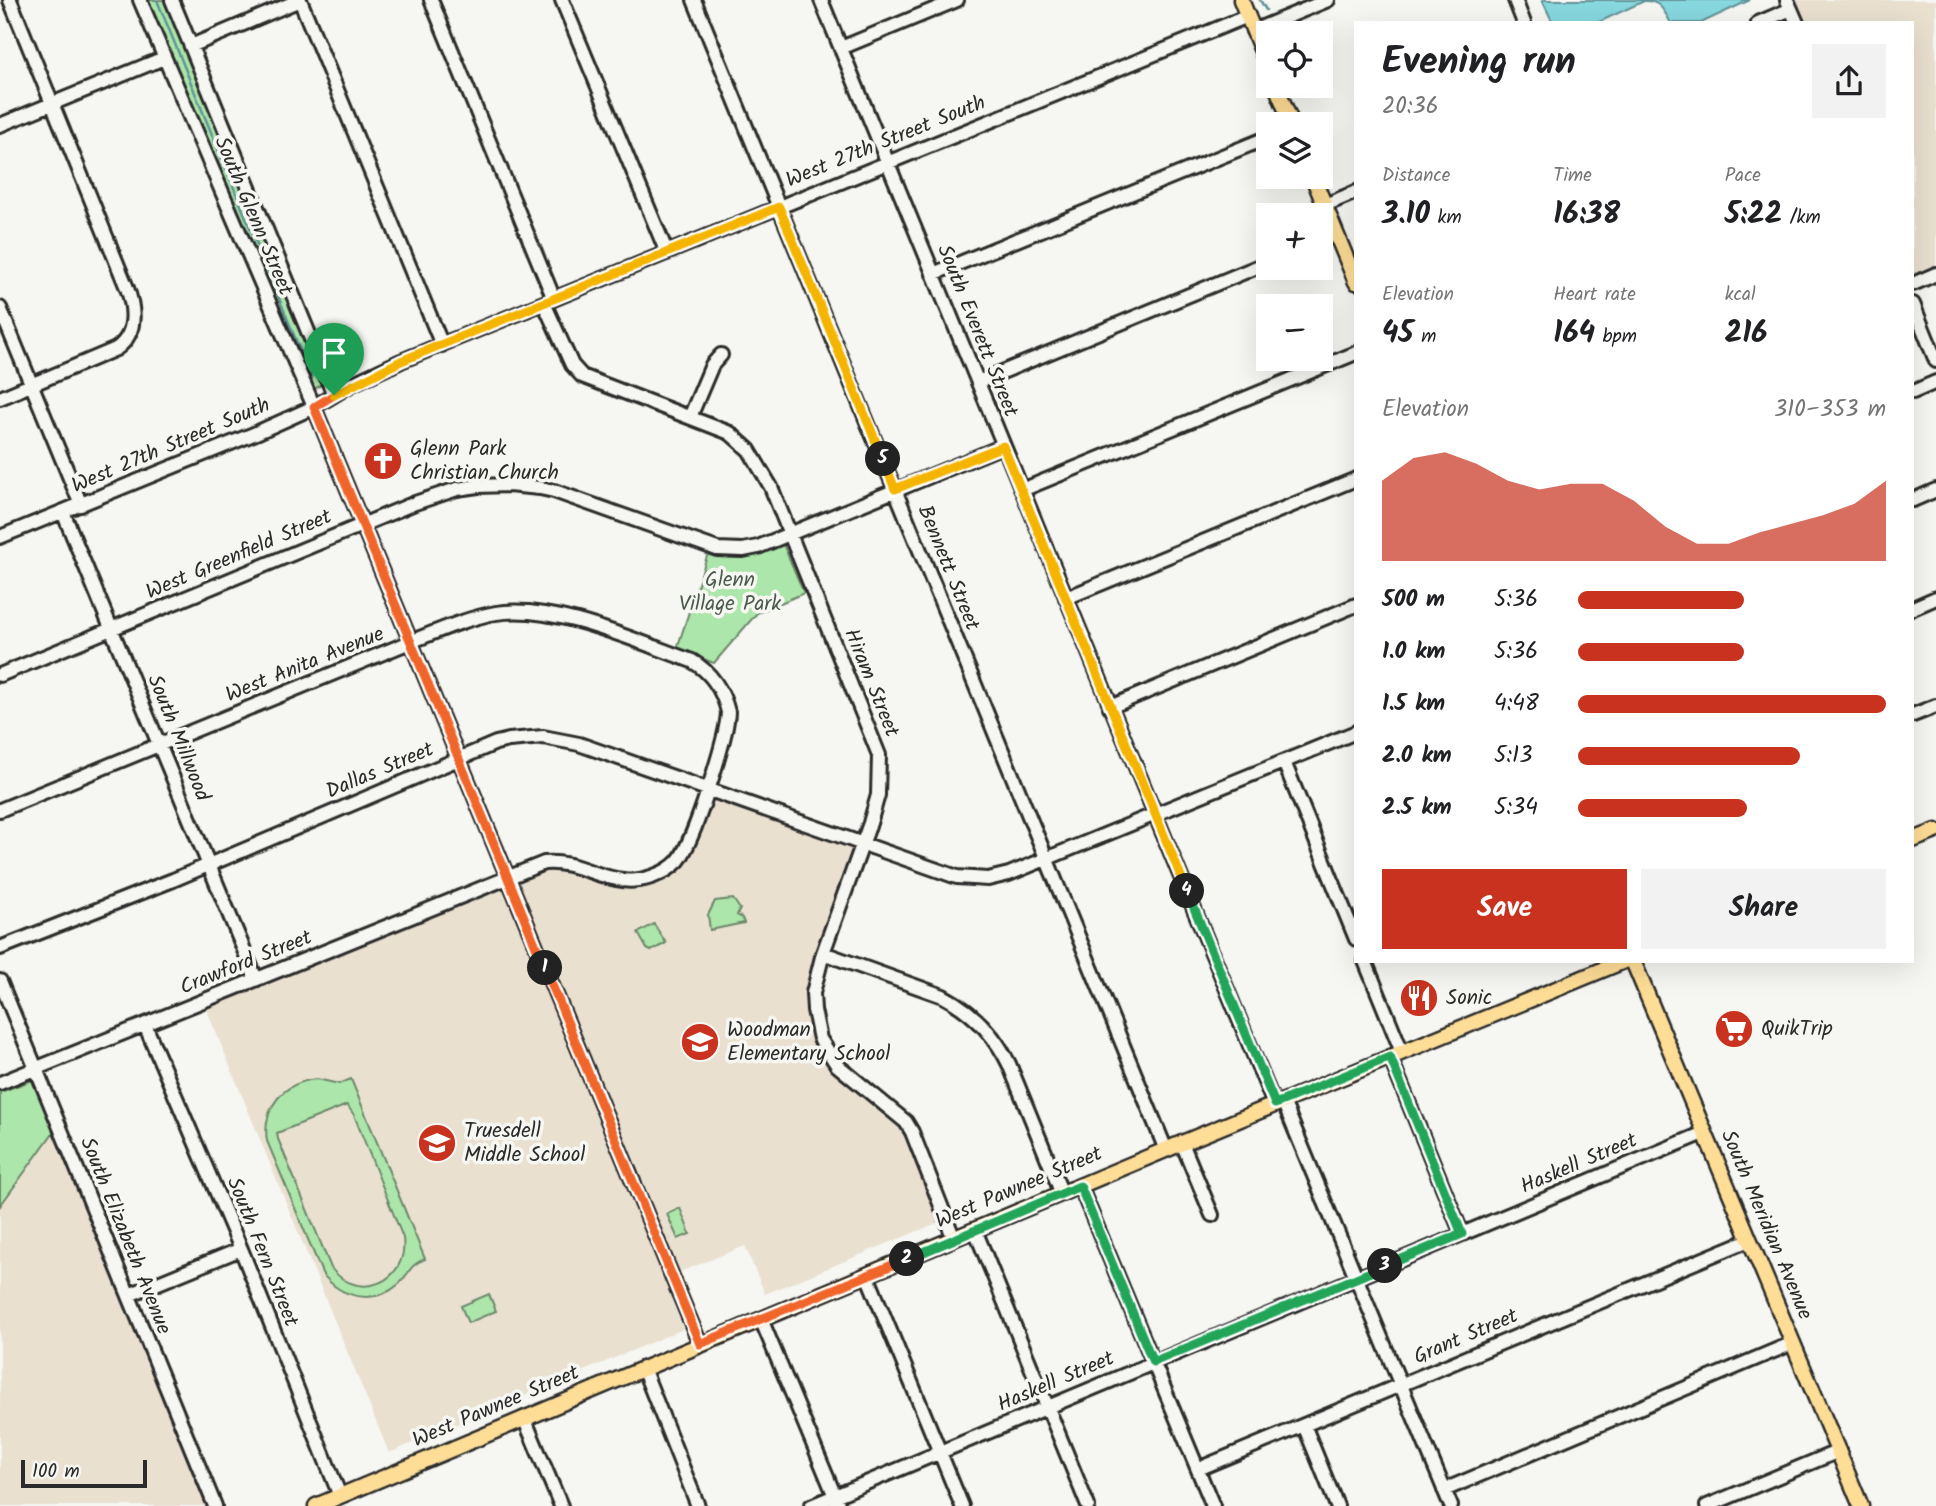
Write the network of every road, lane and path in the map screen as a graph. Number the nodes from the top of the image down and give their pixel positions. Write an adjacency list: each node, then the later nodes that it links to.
1 (10, 0): 23 (street)
2 (140, 0): 22 (street, South Glenn Street)
3 (172, 0): 20 (street)
4 (300, 0): 20 (street); 42 (street)
5 (431, 0): 39 (street, Hiram Street)
6 (562, 0): 33 (street)
7 (694, 0): 29 (street, Bennett Street)
8 (821, 0): 21 (street, South Everett Street)
9 (957, 0): 21 (street)
10 (1241, 0): 14 (main road)
11 (1328, 0): 18 (street)
12 (1515, 0): 15 (street)
13 (1789, 5): 16 (street); 17 (street)
14 (1248, 16): 18 (main road); 26 (street, West 27th Street South)
15 (1523, 21)
16 (1761, 21)
17 (1796, 21)
18 (1253, 31): 19 (main road)
19 (1256, 38)
20 (191, 46): 50 (street)
21 (841, 48): 26 (street, South Everett Street)
22 (164, 58): 23 (street); 52 (street, South Glenn Street)
23 (52, 104): 24 (street); 48 (street)
24 (0, 125)
25 (1256, 142): 36 (street)
26 (887, 162): 29 (street, West 27th Street South); 36 (street, South Everett Street)
27 (1354, 193): 28 (street)
28 (1330, 203)
29 (779, 207): 33 (street, West 27th Street South); 56 (street, Bennett Street)
30 (1333, 226): 31 (main road)
31 (1336, 234): 32 (street); 37 (main road)
32 (1333, 235)
33 (667, 253): 39 (street, West 27th Street South)
34 (1256, 267): 46 (street)
35 (1936, 274): 38 (street)
36 (933, 275): 46 (street, South Everett Street)
37 (1354, 277)
38 (1914, 284)
39 (549, 301): 42 (street, West 27th Street South); 53 (street, Hiram Street)
40 (1914, 306): 45 (street)
41 (0, 308): 48 (street)
42 (442, 345): 50 (street, West 27th Street South)
43 (1354, 354): 57 (street)
44 (722, 355): 53 (street)
45 (1936, 361)
46 (978, 382): 54 (street, South Everett Street)
47 (1936, 382): 49 (street)
48 (32, 385): 51 (street); 60 (street)
49 (1914, 392)
50 (334, 395): 52 (street, West 27th Street South)
51 (0, 398)
52 (314, 407): 60 (street, West 27th Street South); 62 (street, South Glenn Street)
53 (690, 416): 63 (street, Hiram Street)
54 (1003, 446): 56 (street, West Greenfield Street); 57 (street, South Everett Street)
55 (1354, 480): 65 (street)
56 (895, 489): 63 (street, West Greenfield Street); 85 (street, Bennett Street)
57 (1022, 490): 65 (street, South Everett Street)
58 (1936, 490): 59 (street)
59 (1914, 500)
60 (81, 505): 61 (street, West 27th Street South)
61 (63, 512): 64 (street, West 27th Street South); 69 (street, South Millwood)
62 (362, 525): 63 (street, West Greenfield Street); 69 (street, West Greenfield Street); 70 (street, South Glenn Street)
63 (789, 532): 84 (street, Hiram Street)
64 (0, 537)
65 (1066, 598): 73 (street, South Everett Street)
66 (1936, 598): 68 (street)
67 (1354, 606): 73 (street)
68 (1914, 608)
69 (112, 629): 71 (street, West Greenfield Street); 76 (street, South Millwood)
70 (410, 642): 76 (street, West Anita Avenue); 77 (street, South Glenn Street); 79 (street, West Anita Avenue)
71 (0, 675)
72 (1936, 706): 74 (street)
73 (1110, 707): 81 (street, South Everett Street)
74 (1914, 715)
75 (1354, 733): 78 (street, Dallas Street)
76 (160, 745): 80 (street, West Anita Avenue); 86 (street, South Millwood)
77 (458, 759): 79 (street, Dallas Street); 86 (street, Dallas Street); 87 (street)
78 (1284, 762): 81 (street, Dallas Street); 88 (street)
79 (707, 790): 84 (street, Dallas Street); 87 (street, West Anita Avenue)
80 (0, 810)
81 (1156, 814): 85 (street, Dallas Street); 100 (street, South Everett Street)
82 (1936, 831): 83 (main road)
83 (1914, 840)
84 (862, 844): 85 (street, Dallas Street); 90 (street, Hiram Street)
85 (1047, 859): 103 (street, Bennett Street)
86 (209, 865): 89 (street, Dallas Street); 94 (street, South Millwood)
87 (507, 877): 94 (street, Crawford Street); 117 (street)
88 (1354, 934)
89 (0, 948)
90 (823, 953): 105 (street); 109 (street, Hiram Street)
91 (1366, 963): 97 (street)
92 (1619, 963): 97 (main road, West Pawnee Street)
93 (1634, 963): 101 (main road, South Meridian Avenue)
94 (256, 979): 96 (street, Crawford Street)
95 (0, 981): 98 (street, South Elizabeth Avenue)
96 (145, 1025): 98 (street, Crawford Street); 111 (street, South Fern Street)
97 (1396, 1054): 100 (main road, West Pawnee Street); 108 (street)
98 (36, 1070): 99 (street, Crawford Street); 114 (street, South Elizabeth Avenue)
99 (0, 1083)
100 (1279, 1103): 102 (main road, West Pawnee Street); 113 (street, South Everett Street)
101 (1704, 1133): 108 (street, Haskell Street); 110 (main road, South Meridian Avenue)
102 (1182, 1143): 103 (main road, West Pawnee Street); 106 (street)
103 (1166, 1150): 104 (main road, West Pawnee Street)
104 (1080, 1186): 105 (main road, West Pawnee Street); 118 (street)
105 (1062, 1194): 107 (main road, West Pawnee Street)
106 (1212, 1215)
107 (975, 1230): 109 (main road, West Pawnee Street); 121 (street)
108 (1462, 1234): 113 (street, Haskell Street)
109 (954, 1239): 112 (main road, West Pawnee Street)
110 (1749, 1240): 116 (main road, South Meridian Avenue); 120 (street, Grant Street)
111 (241, 1249): 114 (street); 128 (street, South Fern Street)
112 (867, 1275): 115 (main road, West Pawnee Street); 125 (street)
113 (1356, 1278): 118 (street, Haskell Street); 120 (street, South Everett Street)
114 (129, 1295): 130 (street, South Elizabeth Avenue)
115 (761, 1319): 117 (main road, West Pawnee Street); 129 (street)
116 (1793, 1343): 124 (main road, South Meridian Avenue); 127 (street)
117 (700, 1344): 119 (main road, West Pawnee Street)
118 (1153, 1362): 121 (street, Haskell Street); 126 (street)
119 (643, 1368): 122 (main road, West Pawnee Street); 133 (street)
120 (1400, 1385): 123 (street, Grant Street); 127 (street, South Everett Street)
121 (1048, 1407): 125 (street, Haskell Street); 136 (street)
122 (524, 1418): 128 (main road, West Pawnee Street); 132 (street)
123 (1304, 1425): 126 (street, Grant Street); 138 (street)
124 (1839, 1451): 140 (street); 141 (main road, South Meridian Avenue)
125 (940, 1452): 129 (street, Haskell Street); 135 (street)
126 (1198, 1469): 137 (street)
127 (1444, 1490): 139 (street, South Everett Street)
128 (340, 1496): 131 (main road, West Pawnee Street)
129 (837, 1501): 134 (street, Haskell Street)
130 (215, 1506)
131 (316, 1506)
132 (561, 1506)
133 (698, 1506)
134 (811, 1506)
135 (962, 1506)
136 (1088, 1506)
137 (1213, 1506)
138 (1338, 1506)
139 (1451, 1506)
140 (1707, 1506)
141 (1861, 1506)

